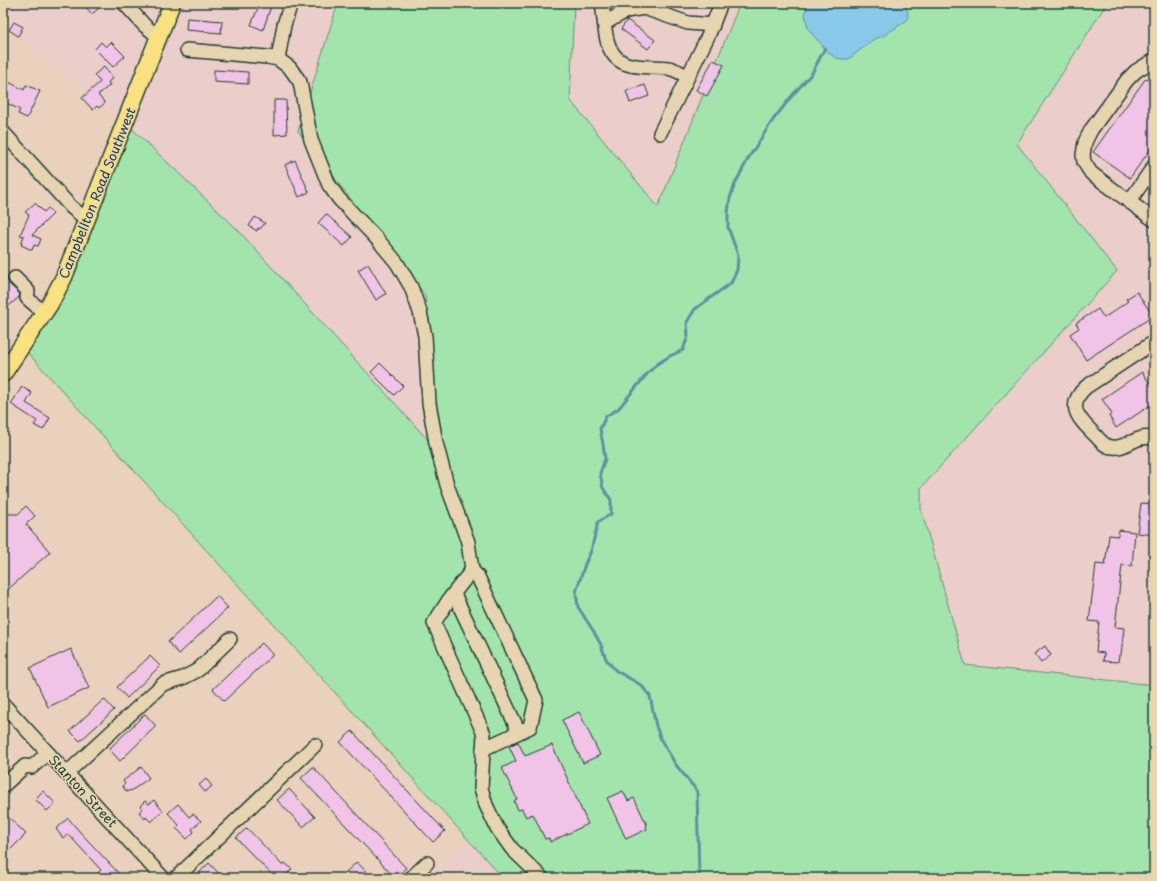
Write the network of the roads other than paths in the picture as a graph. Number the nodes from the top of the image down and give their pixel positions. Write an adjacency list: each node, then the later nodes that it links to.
1 (124, 3): 8 (street)
2 (172, 3): 8 (main road, Campbellton Road Southwest)
3 (291, 3): 10 (street)
4 (602, 3): 6 (street)
5 (721, 3): 7 (street)
6 (605, 23): 7 (street); 12 (street)
7 (713, 25): 12 (street)
8 (159, 37): 17 (main road, Campbellton Road Southwest)
9 (187, 50): 10 (street)
10 (278, 60): 24 (street)
11 (1154, 60): 16 (street)
12 (688, 76): 14 (street)
13 (3, 132): 17 (street)
14 (660, 133)
15 (1154, 166): 16 (street)
16 (1129, 202): 18 (street)
17 (87, 220): 20 (main road, Campbellton Road Southwest)
18 (1154, 220)
19 (15, 278): 20 (street)
20 (44, 313): 22 (main road, Campbellton Road Southwest)
21 (1154, 342): 23 (street)
22 (3, 374)
23 (1154, 438)
24 (472, 570): 25 (street); 28 (street)
25 (454, 594): 28 (street); 30 (street)
26 (230, 639): 32 (street)
27 (3, 704): 31 (street, Stanton Street)
28 (519, 732): 30 (street)
29 (315, 744): 36 (street)
30 (483, 749): 38 (street)
31 (48, 753): 32 (street, Stanton Street); 33 (street)
32 (66, 773): 35 (street, Stanton Street)
33 (3, 786)
34 (427, 863): 37 (street)
35 (163, 878)
36 (176, 878)
37 (411, 878)
38 (542, 878)

